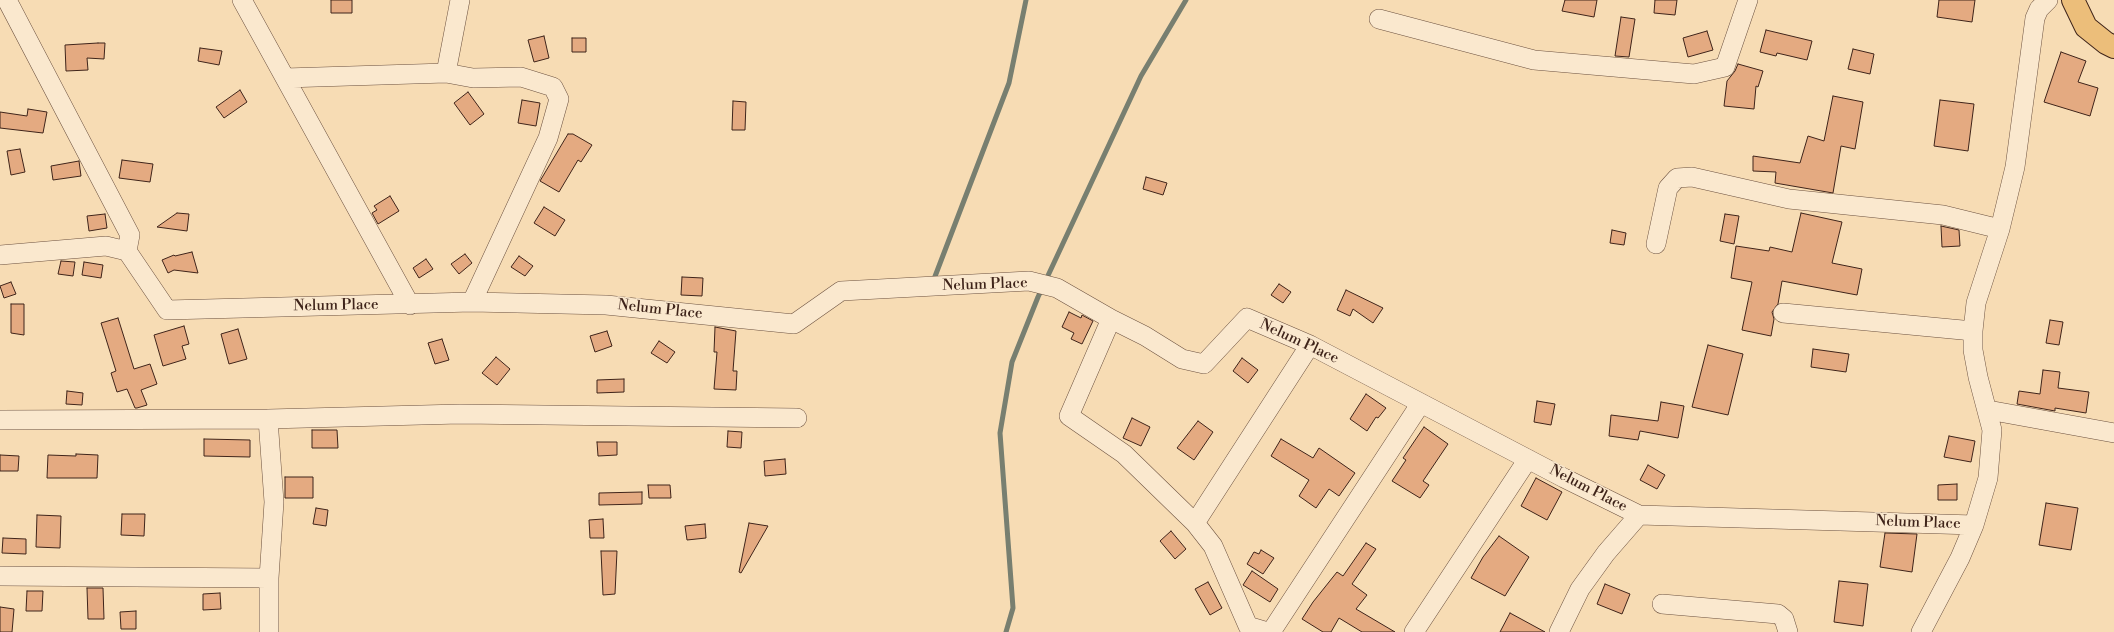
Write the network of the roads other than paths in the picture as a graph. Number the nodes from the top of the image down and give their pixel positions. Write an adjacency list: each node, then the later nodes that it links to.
1 (7, 0): 13 (street)
2 (242, 0): 10 (street)
3 (460, 0): 9 (street)
4 (1748, 0): 7 (street)
5 (2048, 0): 11 (street)
6 (2073, 0): 8 (main road)
7 (1379, 19)
8 (2114, 47)
9 (446, 73): 10 (street); 15 (street)
10 (285, 78): 16 (street)
11 (2000, 229): 12 (street); 19 (street)
12 (1656, 244)
13 (127, 251): 14 (street); 16 (street, Nelum Place)
14 (0, 254)
15 (472, 302): 16 (street, Nelum Place); 18 (street, Nelum Place)
16 (410, 304)
17 (1784, 313): 19 (street)
18 (1111, 320): 20 (street, Nelum Place); 29 (street)
19 (1973, 331): 22 (street)
20 (1310, 345): 21 (street, Nelum Place); 29 (street)
21 (1421, 403): 27 (street, Nelum Place); 35 (street)
22 (1988, 410): 26 (street); 30 (street)
23 (268, 418): 24 (street); 25 (street); 32 (street)
24 (797, 418)
25 (0, 420)
26 (2114, 433)
27 (1528, 459): 28 (street, Nelum Place); 36 (street)
28 (1640, 515): 30 (street, Nelum Place); 37 (street)
29 (1195, 523): 35 (street)
30 (1974, 525): 39 (street)
31 (0, 576): 32 (street)
32 (269, 578): 34 (street)
33 (1662, 604): 38 (street)
34 (269, 632)
35 (1269, 632)
36 (1414, 632)
37 (1559, 632)
38 (1788, 632)
39 (1921, 632)

